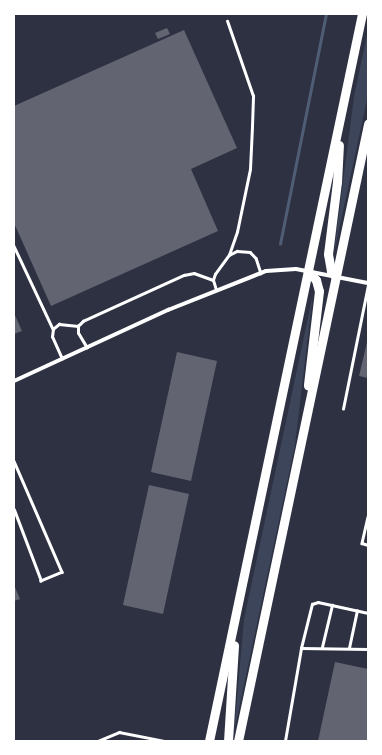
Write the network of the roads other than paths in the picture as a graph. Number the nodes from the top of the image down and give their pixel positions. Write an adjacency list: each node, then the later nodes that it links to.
1 (362, 14): 3 (main road)
2 (227, 21): 6 (lane)
3 (340, 119): 7 (main road); 9 (main road)
4 (368, 124): 9 (main road)
5 (14, 246): 14 (lane)
6 (229, 255): 8 (lane); 10 (lane)
7 (308, 271): 8 (street); 9 (street); 19 (main road); 26 (main road)
8 (261, 273): 12 (street)
9 (336, 277): 11 (street); 19 (main road)
10 (213, 280): 12 (lane); 13 (lane)
11 (368, 284): 18 (lane)
12 (216, 290): 15 (street)
13 (78, 326): 14 (lane); 15 (lane)
14 (53, 330): 16 (lane)
15 (87, 348): 16 (street)
16 (62, 359): 17 (street)
17 (14, 381)
18 (343, 409)
19 (305, 422): 36 (main road)
20 (14, 461): 21 (lane)
21 (14, 510)
22 (368, 517): 23 (lane)
23 (368, 545)
24 (332, 605): 25 (lane); 28 (lane); 29 (lane)
25 (357, 610): 27 (lane); 30 (lane)
26 (236, 613): 34 (main road); 35 (main road)
27 (368, 613)
28 (322, 647): 29 (lane); 30 (lane)
29 (301, 648): 37 (lane)
30 (349, 648): 31 (lane)
31 (368, 649)
32 (98, 741): 33 (lane)
33 (165, 741)
34 (209, 741)
35 (228, 741)
36 (238, 741)
37 (285, 741)

